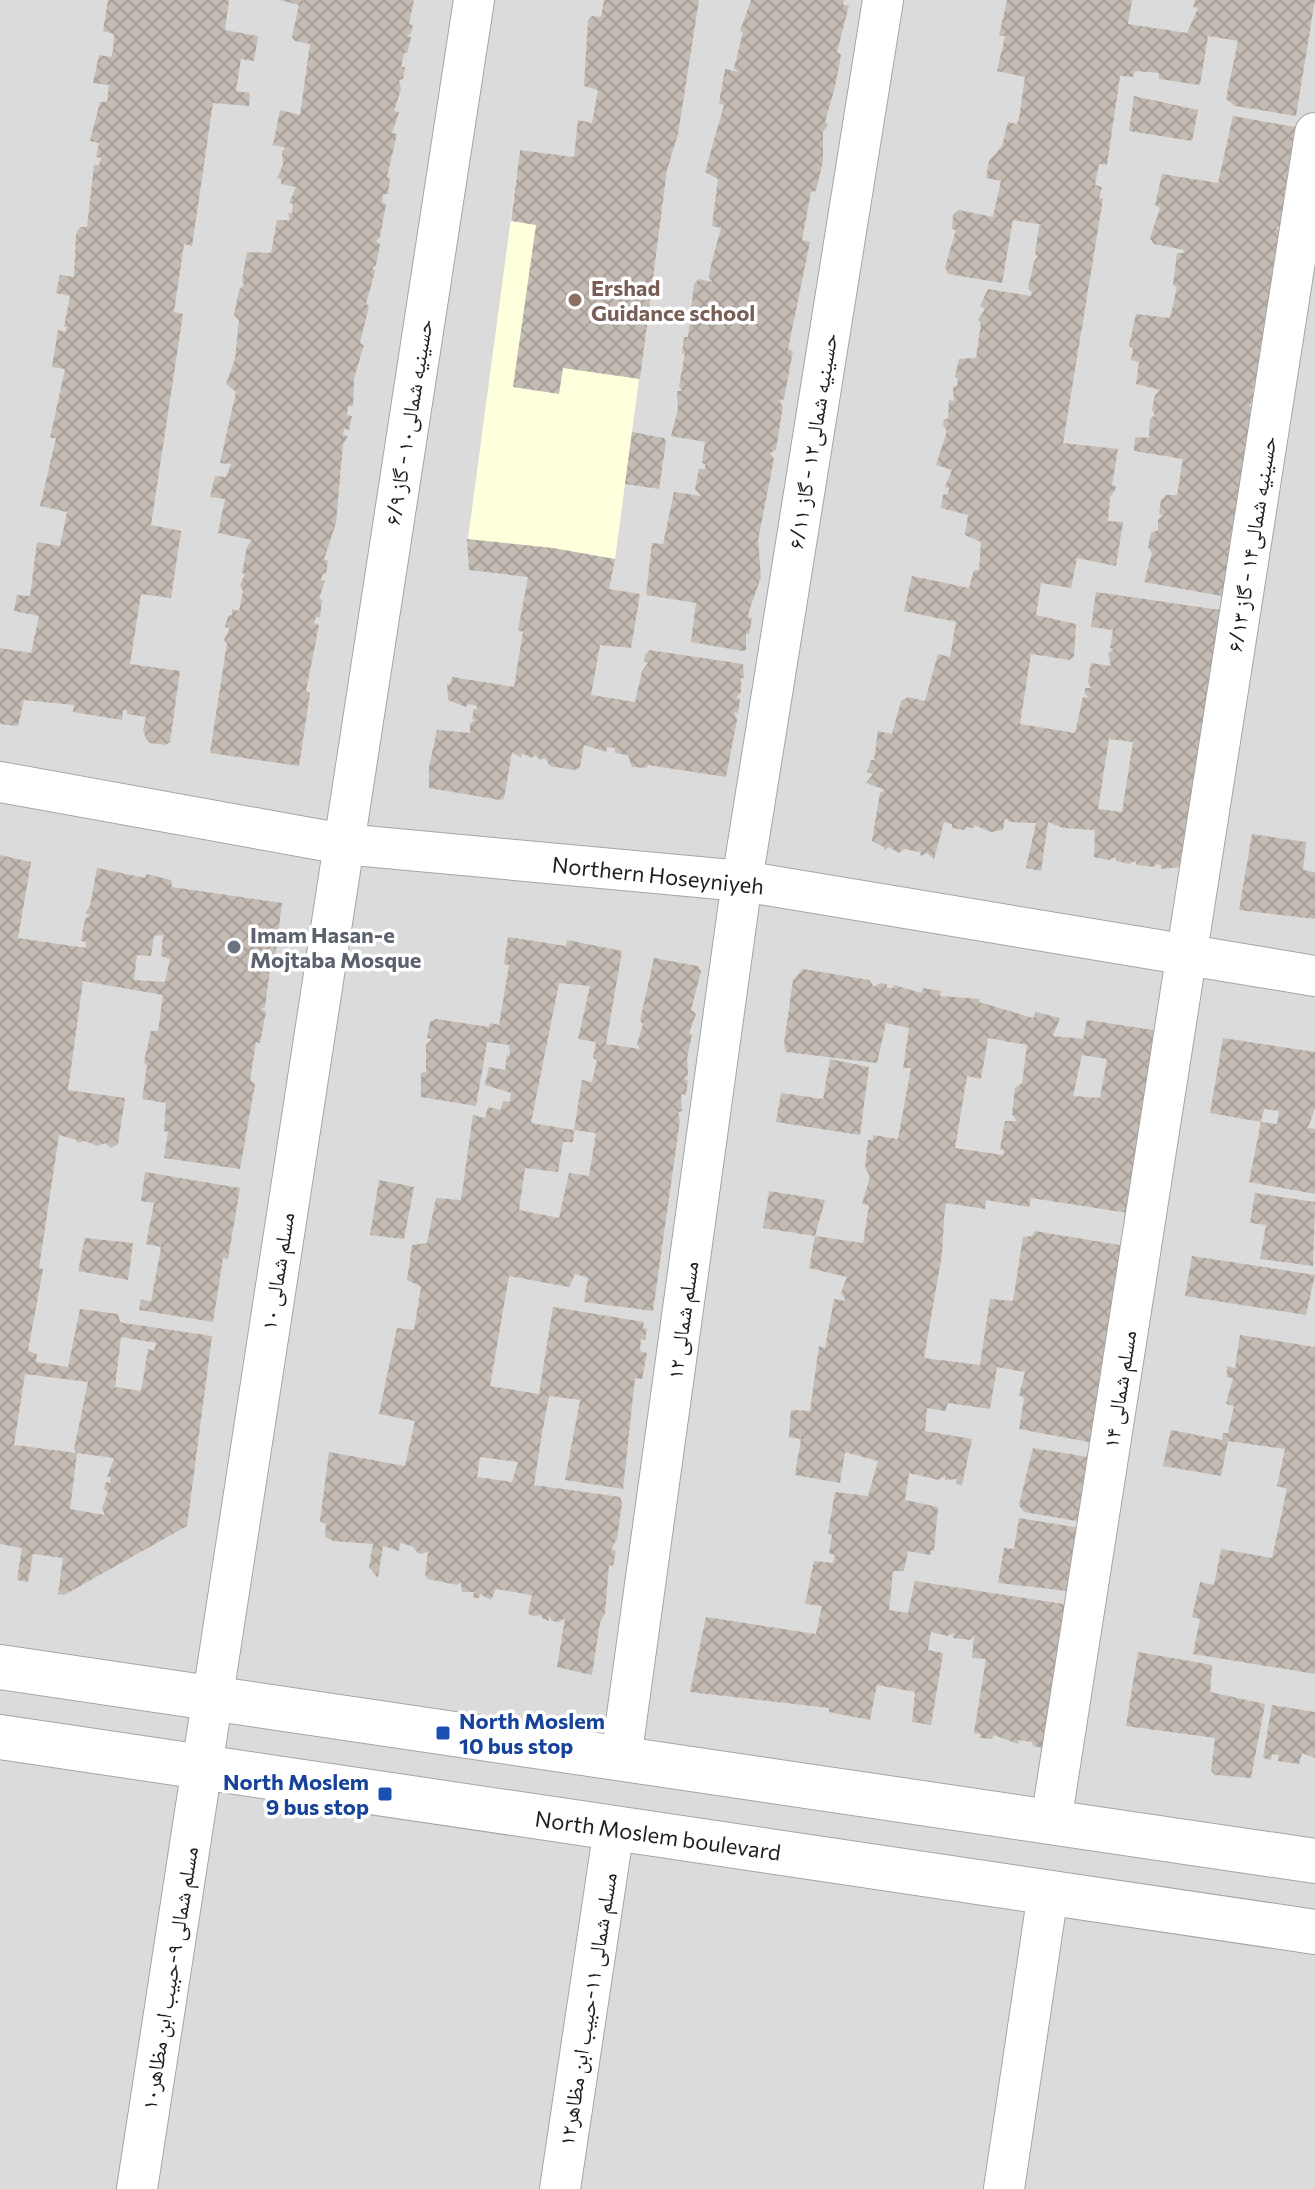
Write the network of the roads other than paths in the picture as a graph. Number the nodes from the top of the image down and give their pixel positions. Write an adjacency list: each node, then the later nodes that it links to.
1 (474, 0): 5 (street, حسینیه شمالی۱۰ - گاز ۶/۹)
2 (883, 0): 6 (street, حسینیه شمالی۱۲ - گاز ۶/۱۱)
3 (1315, 133): 7 (street, حسینیه شمالی۱۴ - گاز ۶/۱۳)
4 (0, 782): 5 (street, Northern Hoseyniyeh)
5 (343, 844): 6 (street, Northern Hoseyniyeh); 10 (street, مسلم شمالی ۱۰)
6 (742, 881): 7 (street, Northern Hoseyniyeh); 12 (street, مسلم شمالی ۱۲)
7 (1187, 955): 8 (street, Northern Hoseyniyeh); 14 (street, مسلم شمالی ۱۴)
8 (1315, 976)
9 (0, 1667): 10 (street)
10 (211, 1698): 12 (street); 13 (street, مسلم شمالی ۱۰)
11 (0, 1737): 13 (street, North Moslem boulevard)
12 (621, 1759): 14 (street)
13 (201, 1767): 15 (street, North Moslem boulevard); 19 (street, مسلم شمالی ۹-حبیب ابن مظاهر۱۰)
14 (1051, 1822): 16 (street)
15 (614, 1828): 17 (street, North Moslem boulevard); 20 (street, مسلم شمالی ۱۱-حبیب ابن مظاهر۱۲)
16 (1315, 1861)
17 (1048, 1893): 18 (street, North Moslem boulevard); 21 (street)
18 (1315, 1932)
19 (137, 2189)
20 (560, 2189)
21 (1004, 2189)

